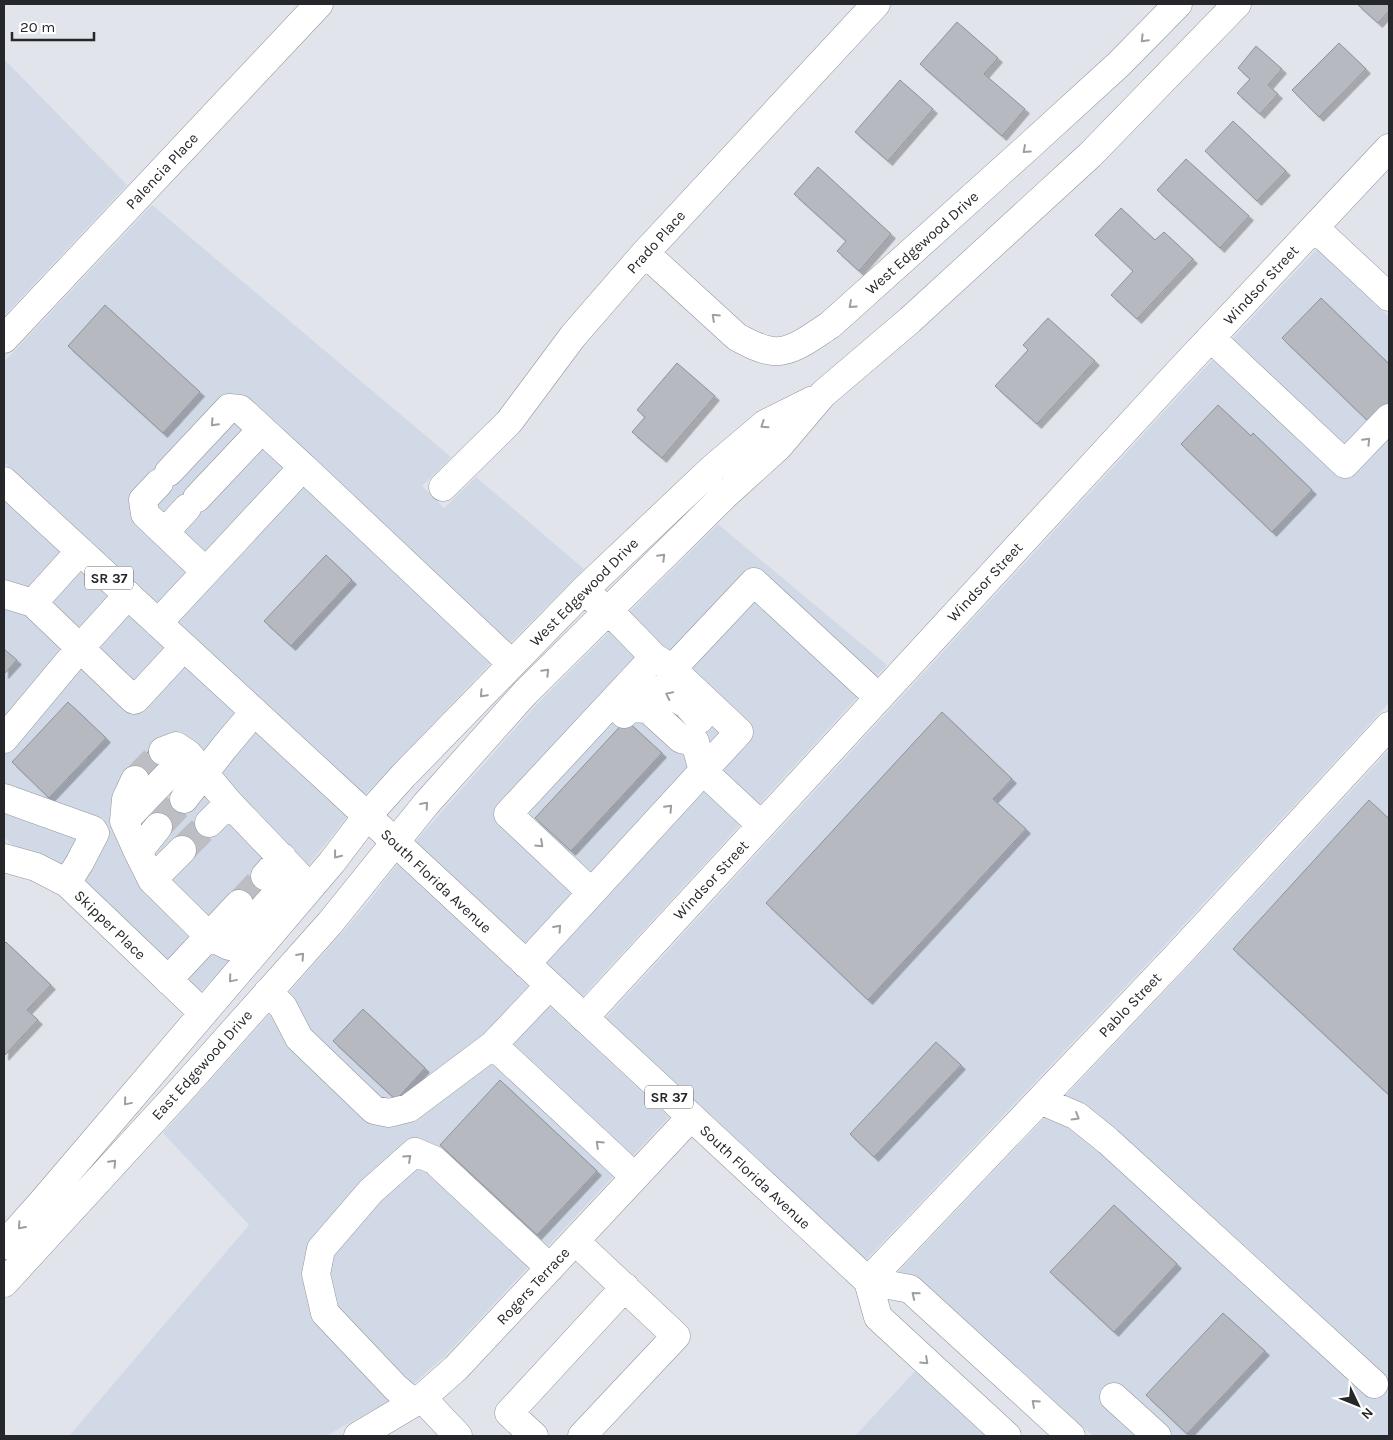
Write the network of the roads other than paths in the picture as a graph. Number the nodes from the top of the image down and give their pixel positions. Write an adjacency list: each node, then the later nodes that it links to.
1 (319, 4): 10 (street, Palencia Place)
2 (876, 4): 7 (street, Prado Place)
3 (1178, 4): 7 (street, West Edgewood Drive, one-way to 7)
4 (1238, 4): 11 (street, West Edgewood Drive)
5 (1389, 148): 6 (street, Windsor Street)
6 (1315, 228): 8 (street); 9 (street, Windsor Street)
7 (645, 253): 16 (street, Prado Place)
8 (1389, 297)
9 (1211, 338): 12 (street, one-way to 12); 30 (street, Windsor Street)
10 (4, 339)
11 (823, 394): 20 (street, West Edgewood Drive, one-way to 20); 24 (street, West Edgewood Drive, one-way to 11)
12 (1389, 418)
13 (262, 429): 14 (street); 17 (street); 17 (street, one-way to 17)
14 (303, 467): 19 (street); 29 (street)
15 (4, 481): 18 (street, South Florida Avenue / SR 37)
16 (443, 487)
17 (164, 532): 19 (street)
18 (80, 551): 22 (street, South Florida Avenue / SR 37); 23 (street)
19 (205, 571): 25 (street)
20 (584, 590): 24 (street); 29 (street, West Edgewood Drive)
21 (4, 594): 23 (street)
22 (128, 595): 25 (street, South Florida Avenue / SR 37); 27 (street)
23 (33, 603): 27 (street)
24 (607, 611): 28 (street); 46 (street, West Edgewood Drive, one-way to 24)
25 (158, 623): 26 (street, South Florida Avenue / SR 37)
26 (184, 647): 27 (street); 31 (street, South Florida Avenue / SR 37)
27 (80, 648): 33 (street)
28 (663, 663): 30 (street); 35 (street); 44 (street)
29 (512, 664): 40 (street, West Edgewood Drive, one-way to 40)
30 (879, 698): 43 (street, Windsor Street)
31 (254, 712): 34 (street); 40 (street, South Florida Avenue / SR 37)
32 (1387, 733): 63 (street, Pablo Street)
33 (4, 739)
34 (185, 760): 38 (street); 39 (street); 41 (street)
35 (703, 771): 43 (street); 44 (street); 53 (street, one-way to 35)
36 (135, 780): 41 (street)
37 (4, 798): 52 (street)
38 (184, 799)
39 (229, 803): 42 (street); 50 (street)
40 (367, 816): 46 (street, South Florida Avenue / SR 37); 50 (street, East Edgewood Drive, one-way to 50)
41 (124, 821): 48 (street)
42 (209, 823)
43 (761, 825): 61 (street, Windsor Street)
44 (520, 826): 53 (street, one-way to 53)
45 (158, 827): 48 (street)
46 (394, 842): 56 (street, South Florida Avenue / SR 37); 59 (street, East Edgewood Drive, one-way to 46)
47 (182, 850): 51 (street)
48 (138, 852): 51 (street)
49 (4, 858): 52 (street, Skipper Place)
50 (288, 873): 55 (street, East Edgewood Drive)
51 (152, 880): 55 (street)
52 (67, 884): 57 (street, Skipper Place)
53 (592, 892): 56 (street, one-way to 53)
54 (239, 904): 55 (street)
55 (230, 946): 57 (street); 60 (street, East Edgewood Drive, one-way to 60)
56 (526, 964): 58 (street, South Florida Avenue / SR 37)
57 (168, 980): 60 (street, Skipper Place)
58 (549, 986): 61 (street, South Florida Avenue / SR 37); 62 (street)
59 (268, 992): 62 (street); 70 (street, East Edgewood Drive, one-way to 59)
60 (203, 1013): 67 (street, East Edgewood Drive, one-way to 67)
61 (584, 1018): 64 (street, South Florida Avenue / SR 37)
62 (493, 1045): 65 (street, one-way to 62)
63 (1040, 1100): 69 (street, Pablo Street); 72 (street, one-way to 72)
64 (691, 1117): 65 (street, Rogers Terrace); 69 (street, South Florida Avenue / SR 37)
65 (635, 1177): 66 (street, Rogers Terrace)
66 (575, 1241): 68 (street, Rogers Terrace); 71 (street)
67 (4, 1245)
68 (550, 1268): 74 (street, Rogers Terrace); 74 (street, one-way to 68)
69 (868, 1281): 79 (street, one-way to 79); 80 (street, one-way to 69)
70 (4, 1283)
71 (625, 1288): 77 (street); 78 (street)
72 (1374, 1384)
73 (1114, 1397): 81 (street)
74 (418, 1400): 75 (street, Rogers Terrace); 76 (street)
75 (358, 1436)
76 (458, 1436)
77 (534, 1436)
78 (582, 1436)
79 (1007, 1436)
80 (1071, 1436)
81 (1157, 1436)

